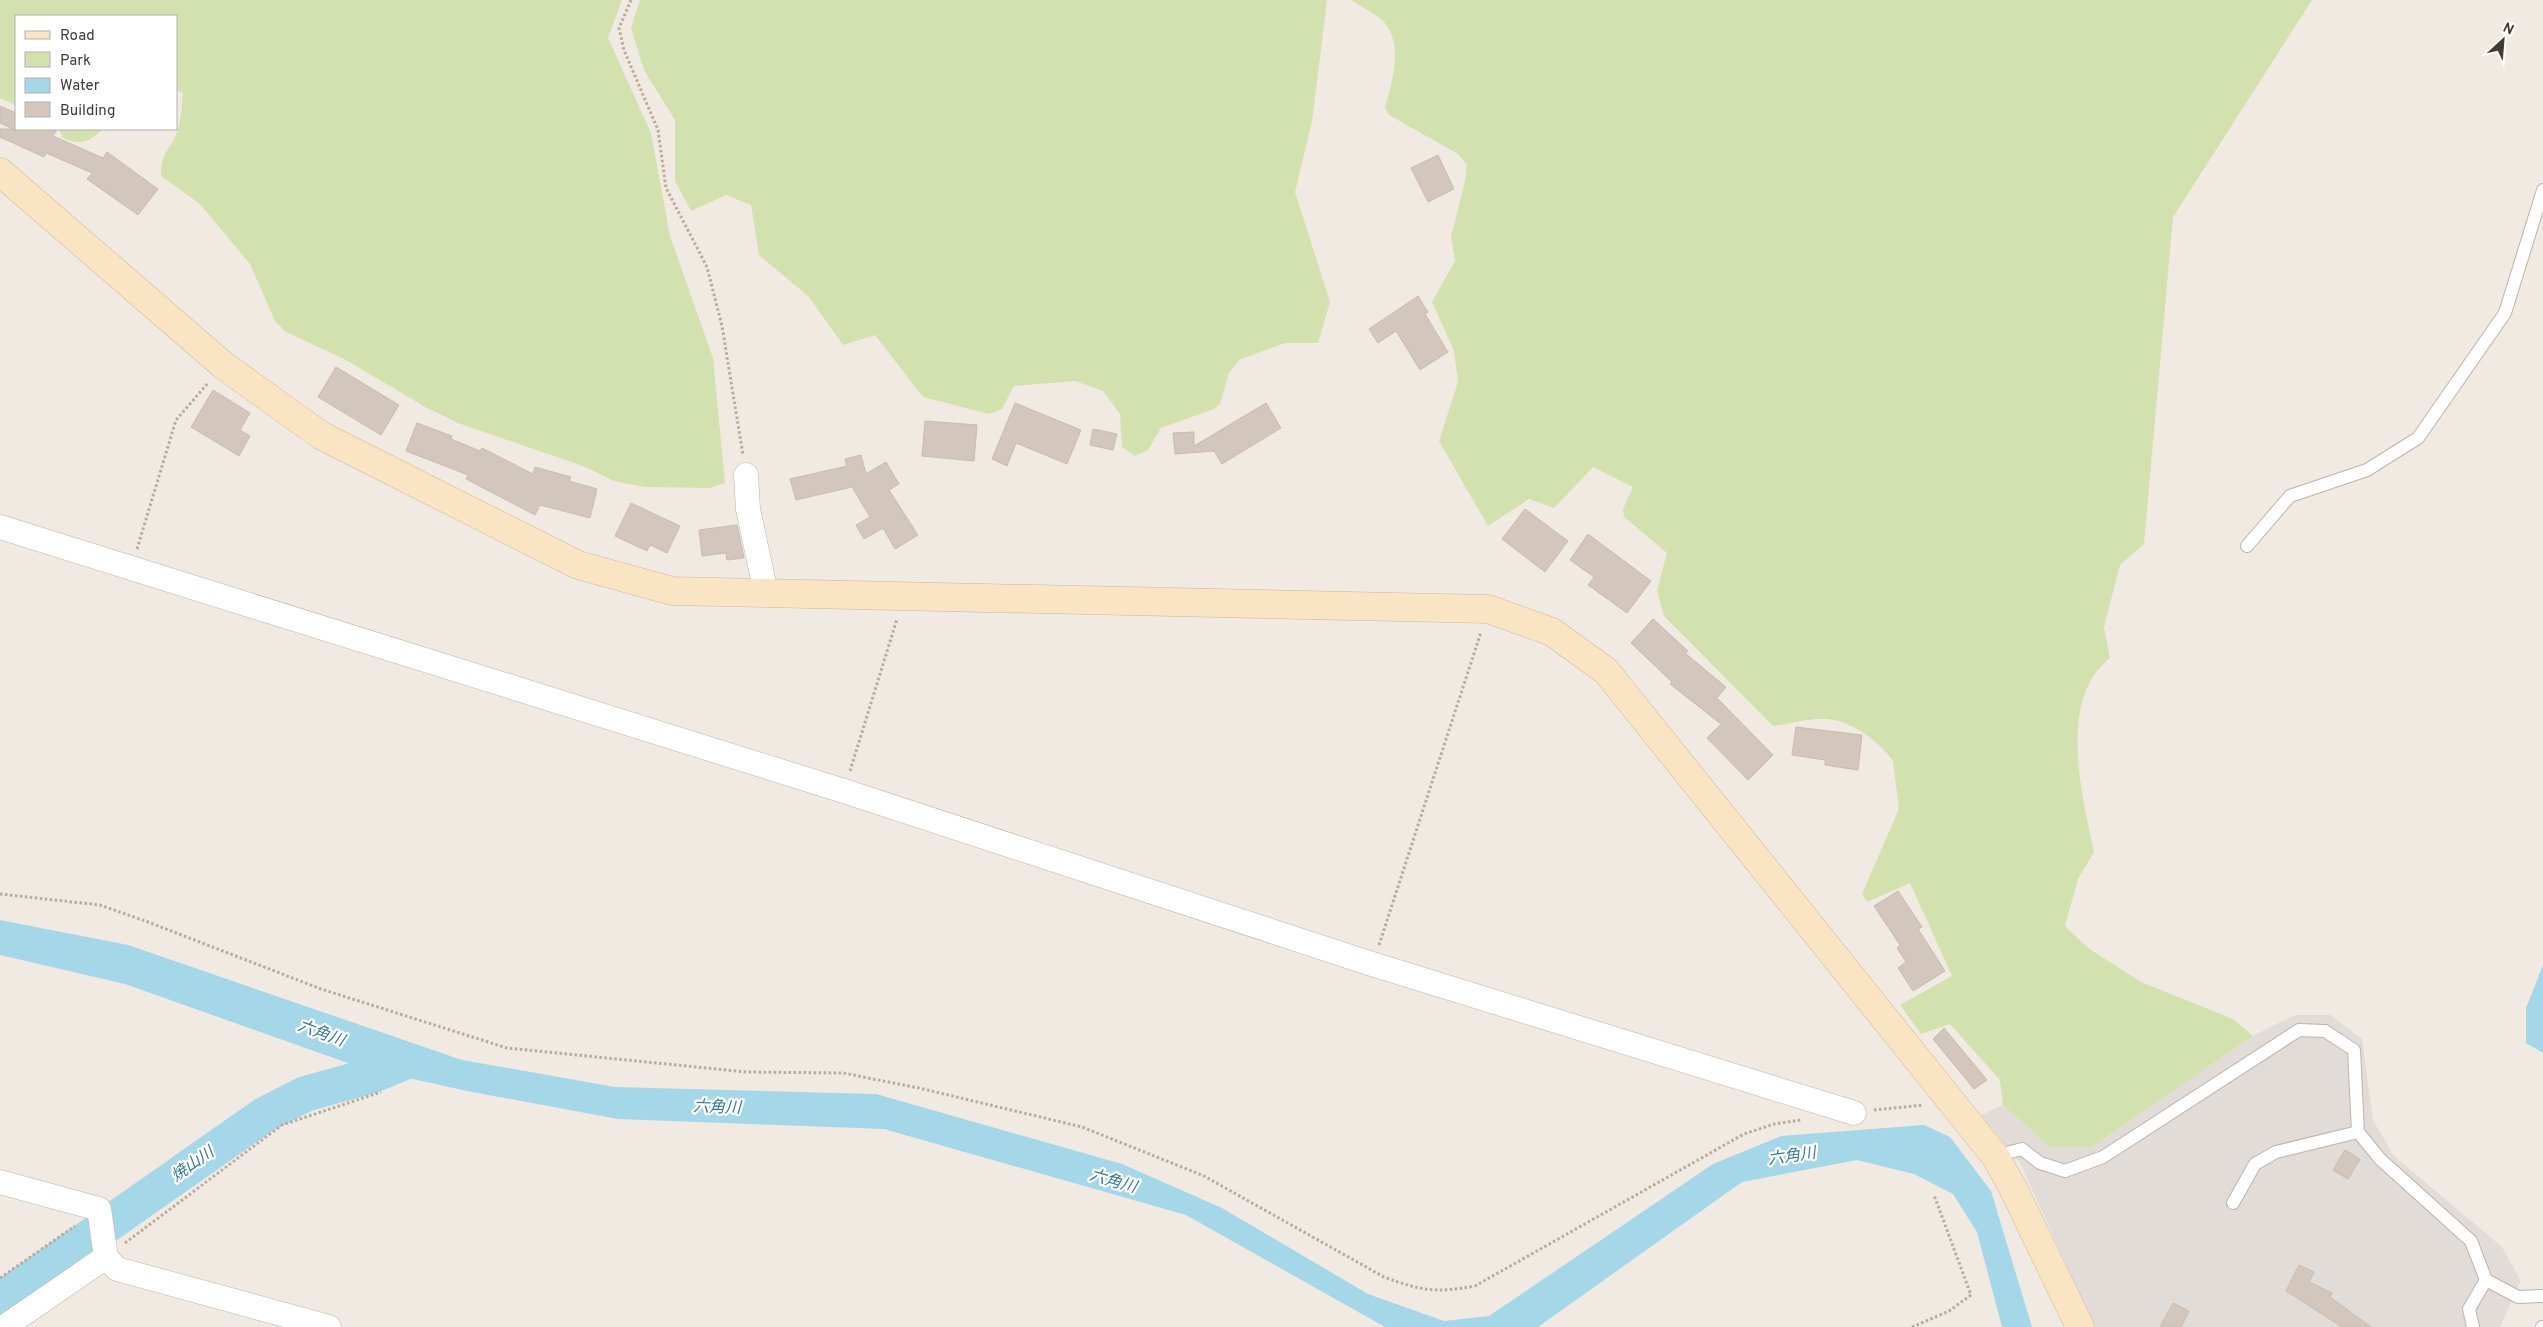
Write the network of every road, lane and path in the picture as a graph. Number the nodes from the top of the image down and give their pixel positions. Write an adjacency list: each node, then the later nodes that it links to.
1 (631, 0): 5 (path)
2 (0, 172): 4 (street)
3 (2543, 190): 7 (lane)
4 (223, 365): 8 (path); 9 (street)
5 (746, 475): 9 (street)
6 (0, 527): 8 (street)
7 (2247, 546)
8 (132, 569): 12 (street)
9 (766, 593): 10 (street)
10 (904, 597): 11 (street); 12 (path)
11 (1488, 610): 14 (path); 16 (street)
12 (844, 791): 14 (street)
13 (0, 894): 18 (path)
14 (1372, 964): 17 (street)
15 (381, 1092): 25 (path)
16 (1952, 1101): 17 (path); 20 (street)
17 (1854, 1113)
18 (1810, 1119)
19 (2358, 1132): 20 (lane); 23 (lane); 27 (lane)
20 (1995, 1156): 32 (street)
21 (0, 1182): 24 (street)
22 (1934, 1195): 31 (path)
23 (2233, 1203)
24 (99, 1209): 25 (street); 26 (path)
25 (106, 1257): 29 (street); 30 (street)
26 (0, 1278)
27 (2486, 1280): 28 (lane); 33 (lane)
28 (2543, 1296)
29 (4, 1327)
30 (329, 1327)
31 (1912, 1327)
32 (2080, 1327)
33 (2473, 1327)

